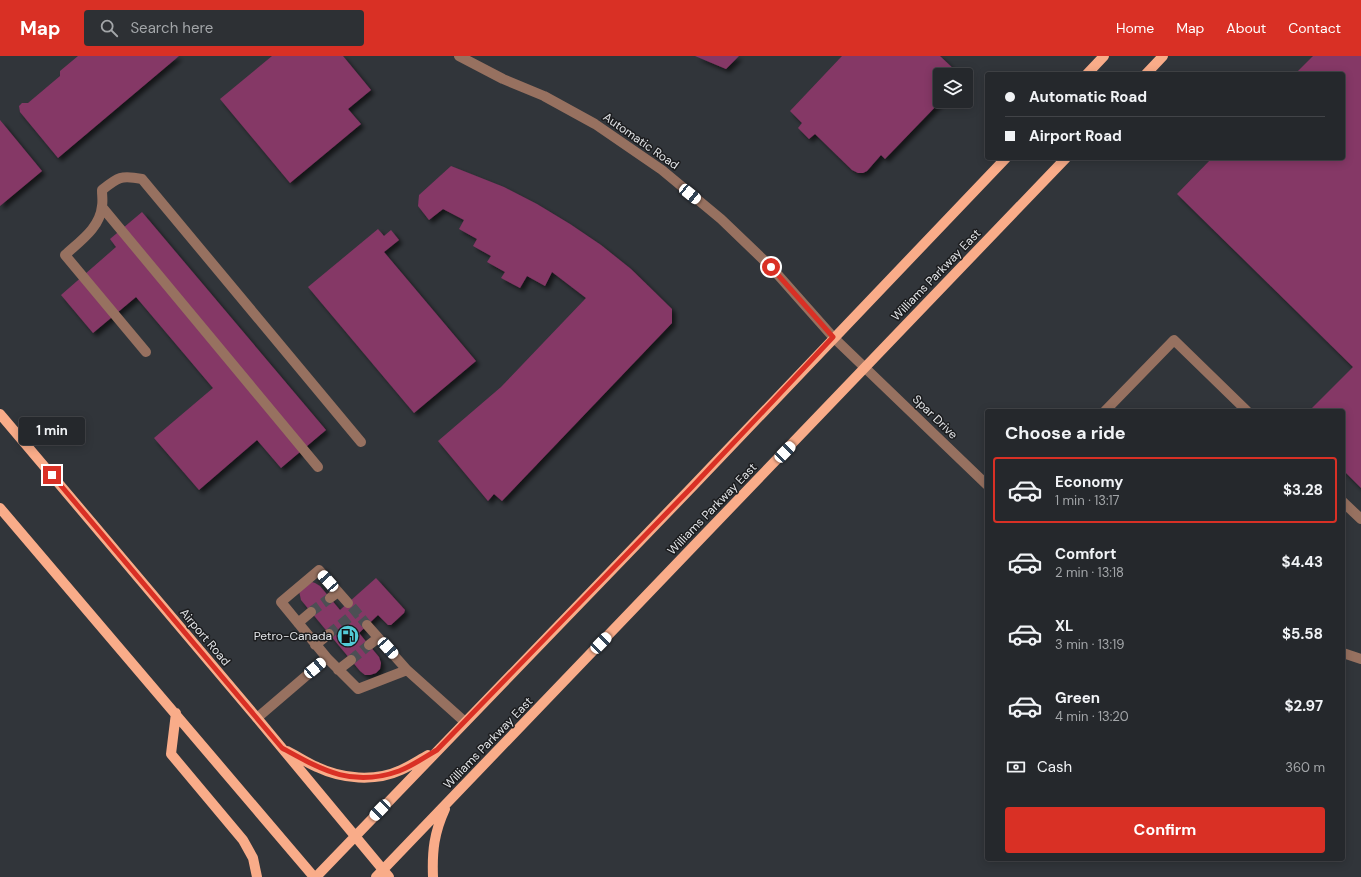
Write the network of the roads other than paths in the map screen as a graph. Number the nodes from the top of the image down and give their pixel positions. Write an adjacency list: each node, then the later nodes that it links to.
1 (460, 56): 9 (street, Automatic Road)
2 (1104, 56): 4 (main road)
3 (1164, 56): 5 (main road)
4 (1089, 72)
5 (1148, 72)
6 (1004, 160): 9 (main road)
7 (1064, 160): 11 (main road, Williams Parkway East)
8 (102, 207): 10 (street); 15 (street); 16 (street)
9 (833, 337): 11 (street, Automatic Road); 37 (main road)
10 (146, 352)
11 (866, 368): 17 (street, Spar Drive); 40 (main road, Williams Parkway East)
12 (1107, 409): 13 (street)
13 (1245, 409)
14 (0, 414): 36 (main road, Airport Road)
15 (361, 442)
16 (318, 467)
17 (985, 482)
18 (1345, 504): 20 (street)
19 (0, 508): 35 (main road)
20 (1361, 519)
21 (348, 603): 23 (street)
22 (311, 612): 23 (street)
23 (298, 623): 27 (street)
24 (367, 625): 26 (street)
25 (329, 634): 27 (street)
26 (378, 638): 28 (street); 34 (street)
27 (315, 645): 30 (street)
28 (369, 645)
29 (1345, 654): 31 (street)
30 (326, 658): 33 (street); 36 (street)
31 (1361, 659)
32 (351, 660): 33 (street)
33 (338, 670): 34 (street)
34 (407, 670): 37 (street)
35 (176, 713): 43 (main road); 44 (main road)
36 (257, 718): 38 (main road, Airport Road)
37 (465, 722): 39 (main road)
38 (282, 748): 39 (main road); 41 (main road, Airport Road)
39 (437, 750): 41 (main road)
40 (450, 801): 42 (main road, Williams Parkway East); 46 (main road)
41 (355, 836): 42 (main road, Airport Road); 44 (main road)
42 (386, 873): 45 (main road, Williams Parkway East)
43 (257, 877)
44 (315, 877)
45 (376, 877)
46 (433, 877)

